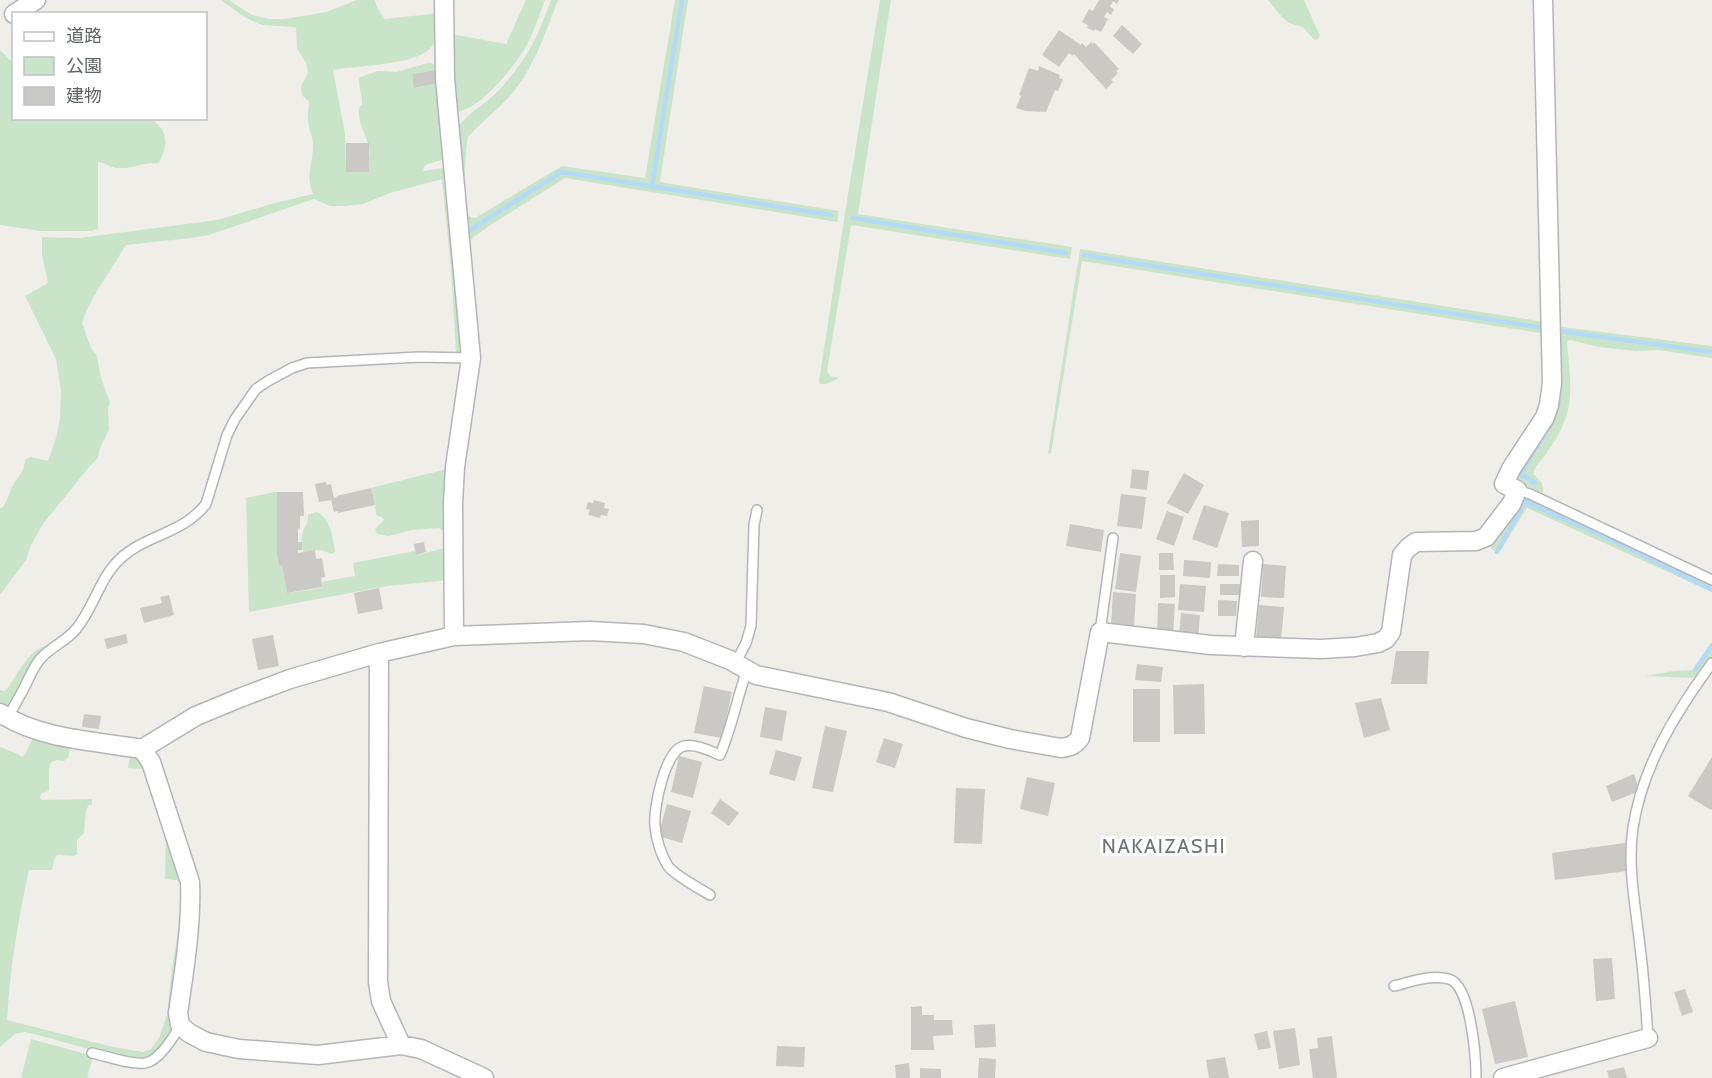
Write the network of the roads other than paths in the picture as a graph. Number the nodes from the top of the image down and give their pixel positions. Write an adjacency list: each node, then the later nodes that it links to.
1 (36, 0): 4 (street)
2 (444, 0): 5 (street)
3 (1543, 0): 6 (street)
4 (17, 12)
5 (471, 358): 12 (street); 17 (lane)
6 (1517, 490): 10 (lane); 13 (street)
7 (757, 510): 16 (lane)
8 (1113, 538): 11 (lane)
9 (1253, 561): 13 (street)
10 (1712, 580)
11 (1100, 632): 13 (street); 16 (street)
12 (454, 636): 14 (street); 16 (street)
13 (1244, 647)
14 (379, 653): 18 (street); 23 (street)
15 (1712, 663): 22 (lane)
16 (741, 667): 19 (lane)
17 (4, 716): 18 (street)
18 (142, 749): 21 (street)
19 (710, 895)
20 (1394, 986): 26 (lane)
21 (180, 1024): 23 (street); 24 (lane)
22 (1648, 1038): 27 (street)
23 (401, 1045): 25 (street)
24 (92, 1053)
25 (484, 1078)
26 (1476, 1078)
27 (1503, 1078)

